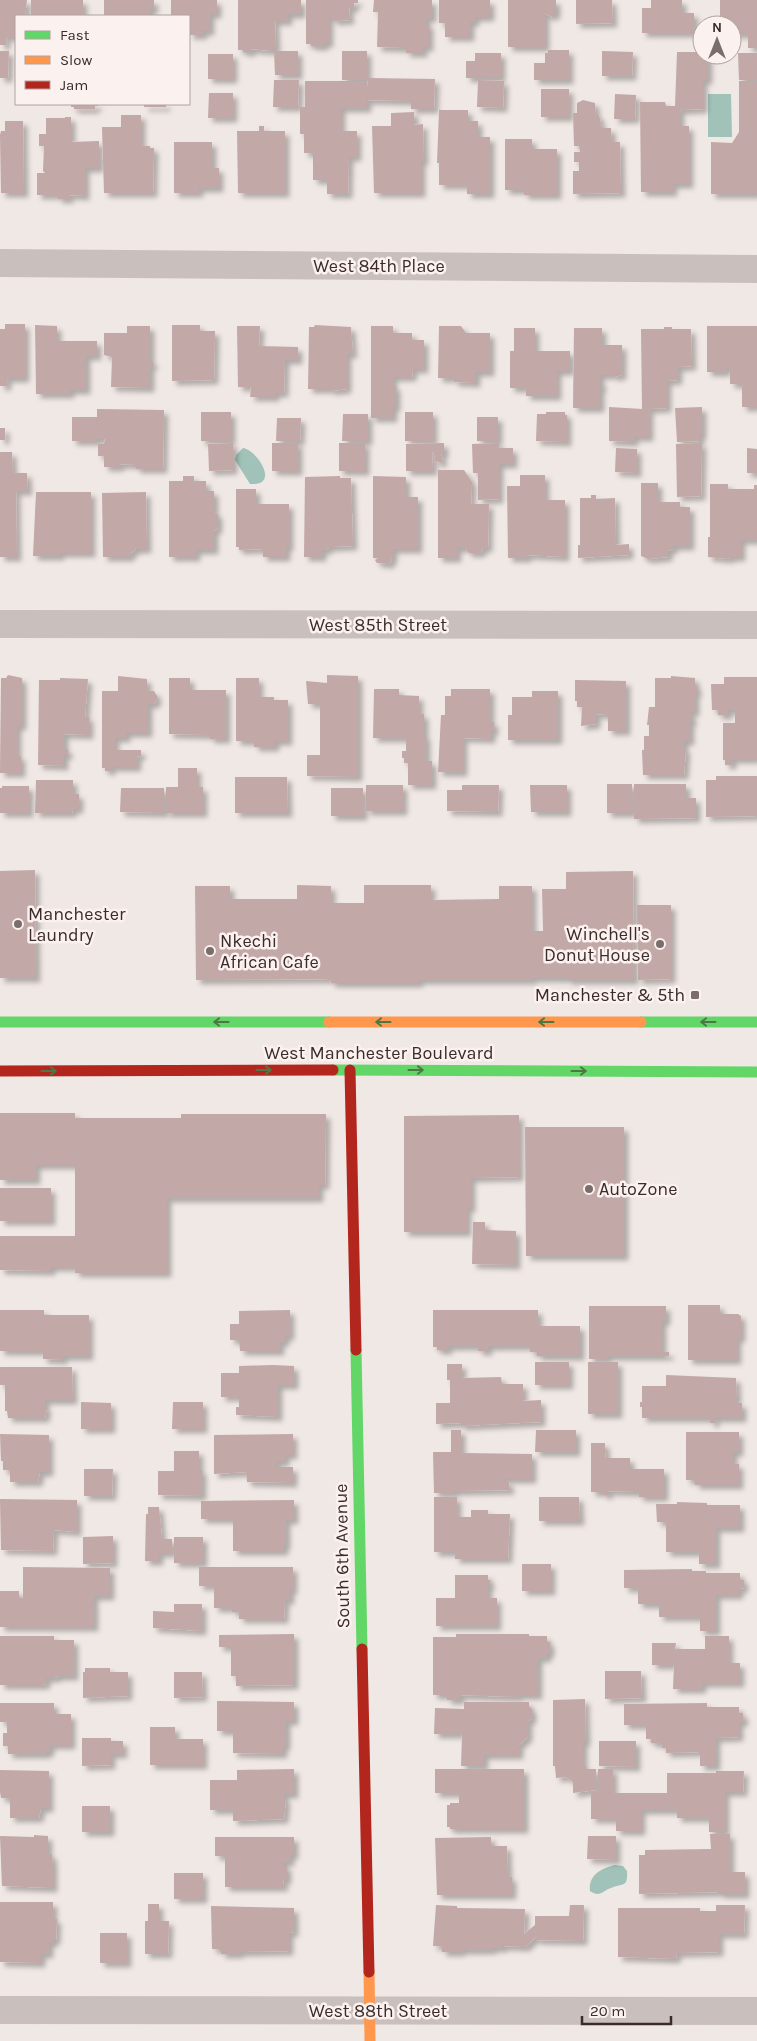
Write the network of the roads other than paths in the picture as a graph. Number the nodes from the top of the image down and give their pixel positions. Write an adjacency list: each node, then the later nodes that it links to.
1 (0, 263): 2 (street, West 84th Place)
2 (757, 269)
3 (0, 624): 4 (street, West 85th Street)
4 (757, 625)
5 (0, 1022): 6 (main road, West Manchester Boulevard, one-way to 5)
6 (757, 1022)
7 (350, 1070): 8 (main road, West Manchester Boulevard, one-way to 7); 9 (main road, West Manchester Boulevard, one-way to 9); 11 (main road, South 6th Avenue)
8 (0, 1072)
9 (757, 1072)
10 (0, 2010): 11 (street, West 88th Street)
11 (369, 2011): 12 (street, West 88th Street); 13 (main road, South 6th Avenue)
12 (757, 2011)
13 (370, 2041)

